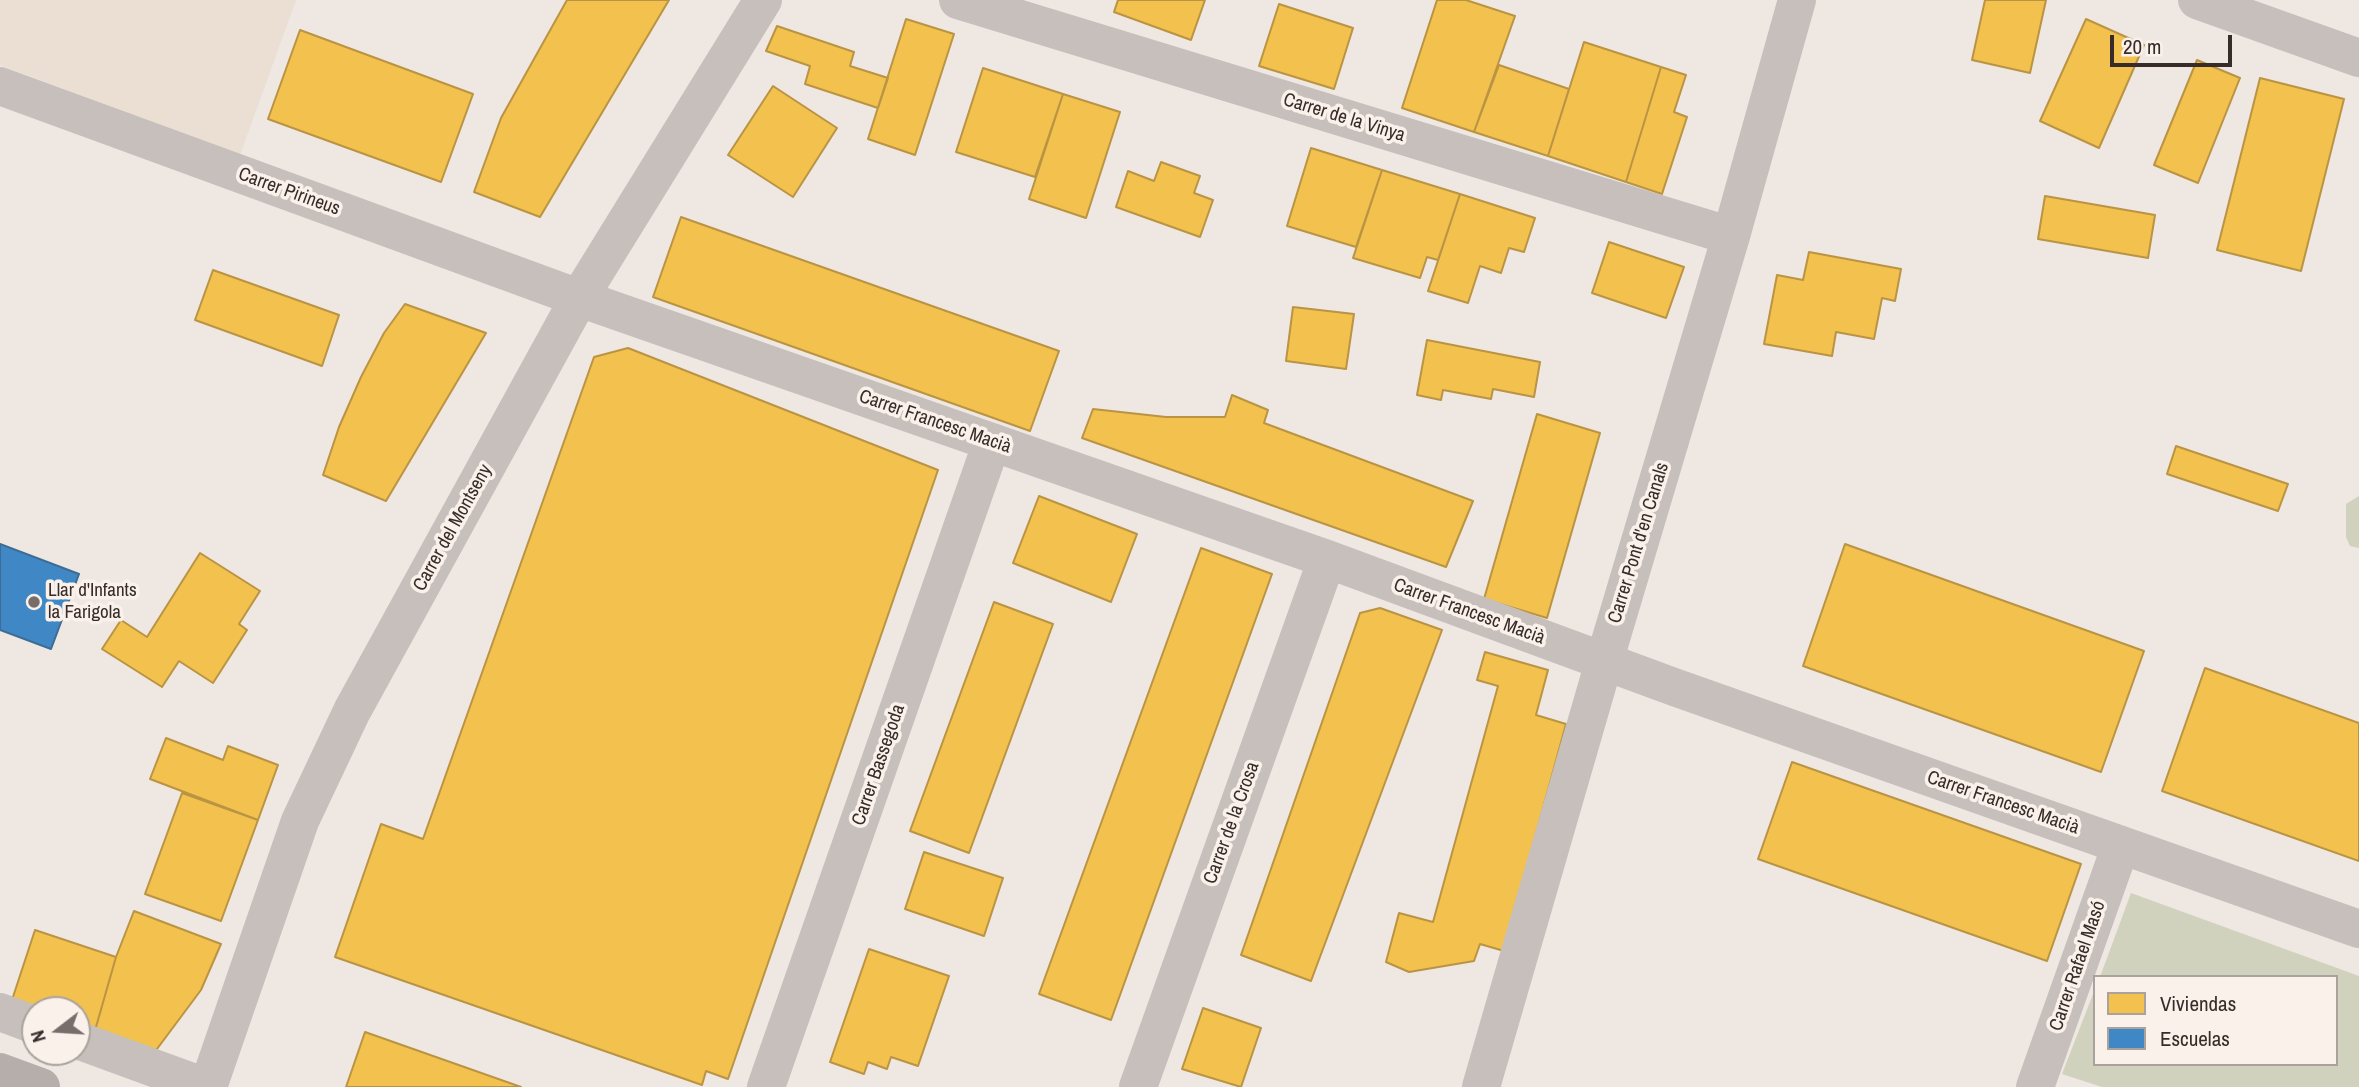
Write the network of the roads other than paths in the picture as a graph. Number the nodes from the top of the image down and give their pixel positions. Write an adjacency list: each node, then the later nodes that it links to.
1 (763, 0): 8 (street, Carrer del Montseny)
2 (958, 0): 7 (street, Carrer de la Vinya)
3 (1797, 0): 7 (street, Carrer Pont d'en Canals)
4 (2197, 0): 5 (street)
5 (2359, 58)
6 (0, 86): 8 (street, Carrer Pirineus)
7 (1731, 236): 11 (street, Carrer Pont d'en Canals)
8 (579, 298): 9 (street, Carrer Francesc Macià); 19 (street, Carrer del Montseny)
9 (992, 442): 10 (street, Carrer Francesc Macià); 20 (street, Carrer Bassegoda)
10 (1327, 559): 11 (street, Carrer Francesc Macià); 21 (street, Carrer de la Crosa)
11 (1604, 662): 12 (street, Carrer Francesc Macià); 22 (street, Carrer Pont d'en Canals)
12 (2121, 845): 13 (street, Carrer Francesc Macià); 23 (street, Carrer Rafael Masó)
13 (2359, 929)
14 (0, 1012): 15 (street)
15 (21, 1020)
16 (91, 1045): 19 (street)
17 (0, 1072): 18 (main road)
18 (41, 1087)
19 (207, 1087)
20 (766, 1087)
21 (1138, 1087)
22 (1481, 1087)
23 (2035, 1087)

